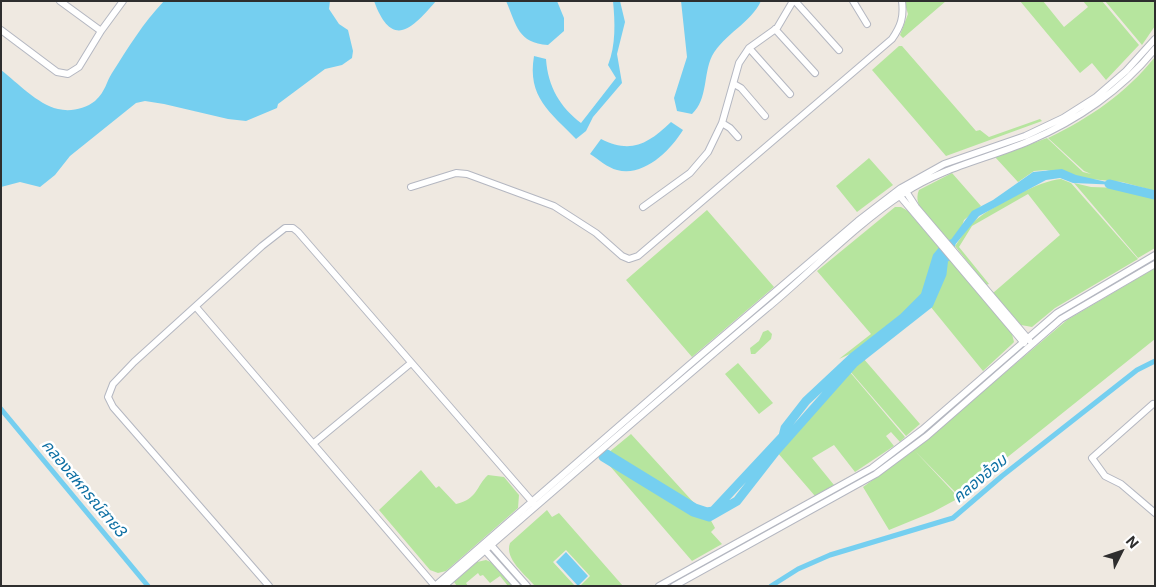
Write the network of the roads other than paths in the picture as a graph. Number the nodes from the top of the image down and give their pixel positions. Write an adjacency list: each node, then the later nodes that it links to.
1 (60, 1): 9 (street)
2 (123, 1): 9 (street)
3 (794, 1): 7 (street); 13 (street)
4 (853, 1): 6 (street)
5 (902, 1): 20 (street)
6 (867, 24)
7 (775, 29): 11 (street); 14 (street)
8 (1, 30): 9 (street)
9 (101, 31)
10 (1155, 39): 21 (street)
11 (749, 48): 15 (street); 16 (street)
12 (1155, 49): 21 (street)
13 (839, 50)
14 (815, 73)
15 (734, 84): 17 (street); 18 (street)
16 (790, 94)
17 (765, 116)
18 (722, 123): 19 (street); 23 (street)
19 (738, 137)
20 (411, 187)
21 (905, 189): 22 (street); 24 (street)
22 (898, 194): 24 (street); 33 (street)
23 (644, 207)
24 (945, 245): 28 (street)
25 (1155, 255): 28 (street)
26 (1155, 264): 29 (street)
27 (196, 307): 30 (street); 32 (street); 37 (street)
28 (1026, 340): 29 (street); 42 (street)
29 (1031, 346): 43 (street)
30 (411, 363): 32 (street); 33 (street)
31 (1153, 404): 34 (street)
32 (314, 443): 38 (street)
33 (535, 505): 35 (street)
34 (1155, 513)
35 (490, 543): 36 (street); 41 (street)
36 (484, 548): 38 (street); 39 (street); 40 (street)
37 (269, 586)
38 (435, 586)
39 (444, 586)
40 (517, 586)
41 (526, 586)
42 (659, 586)
43 (674, 586)

